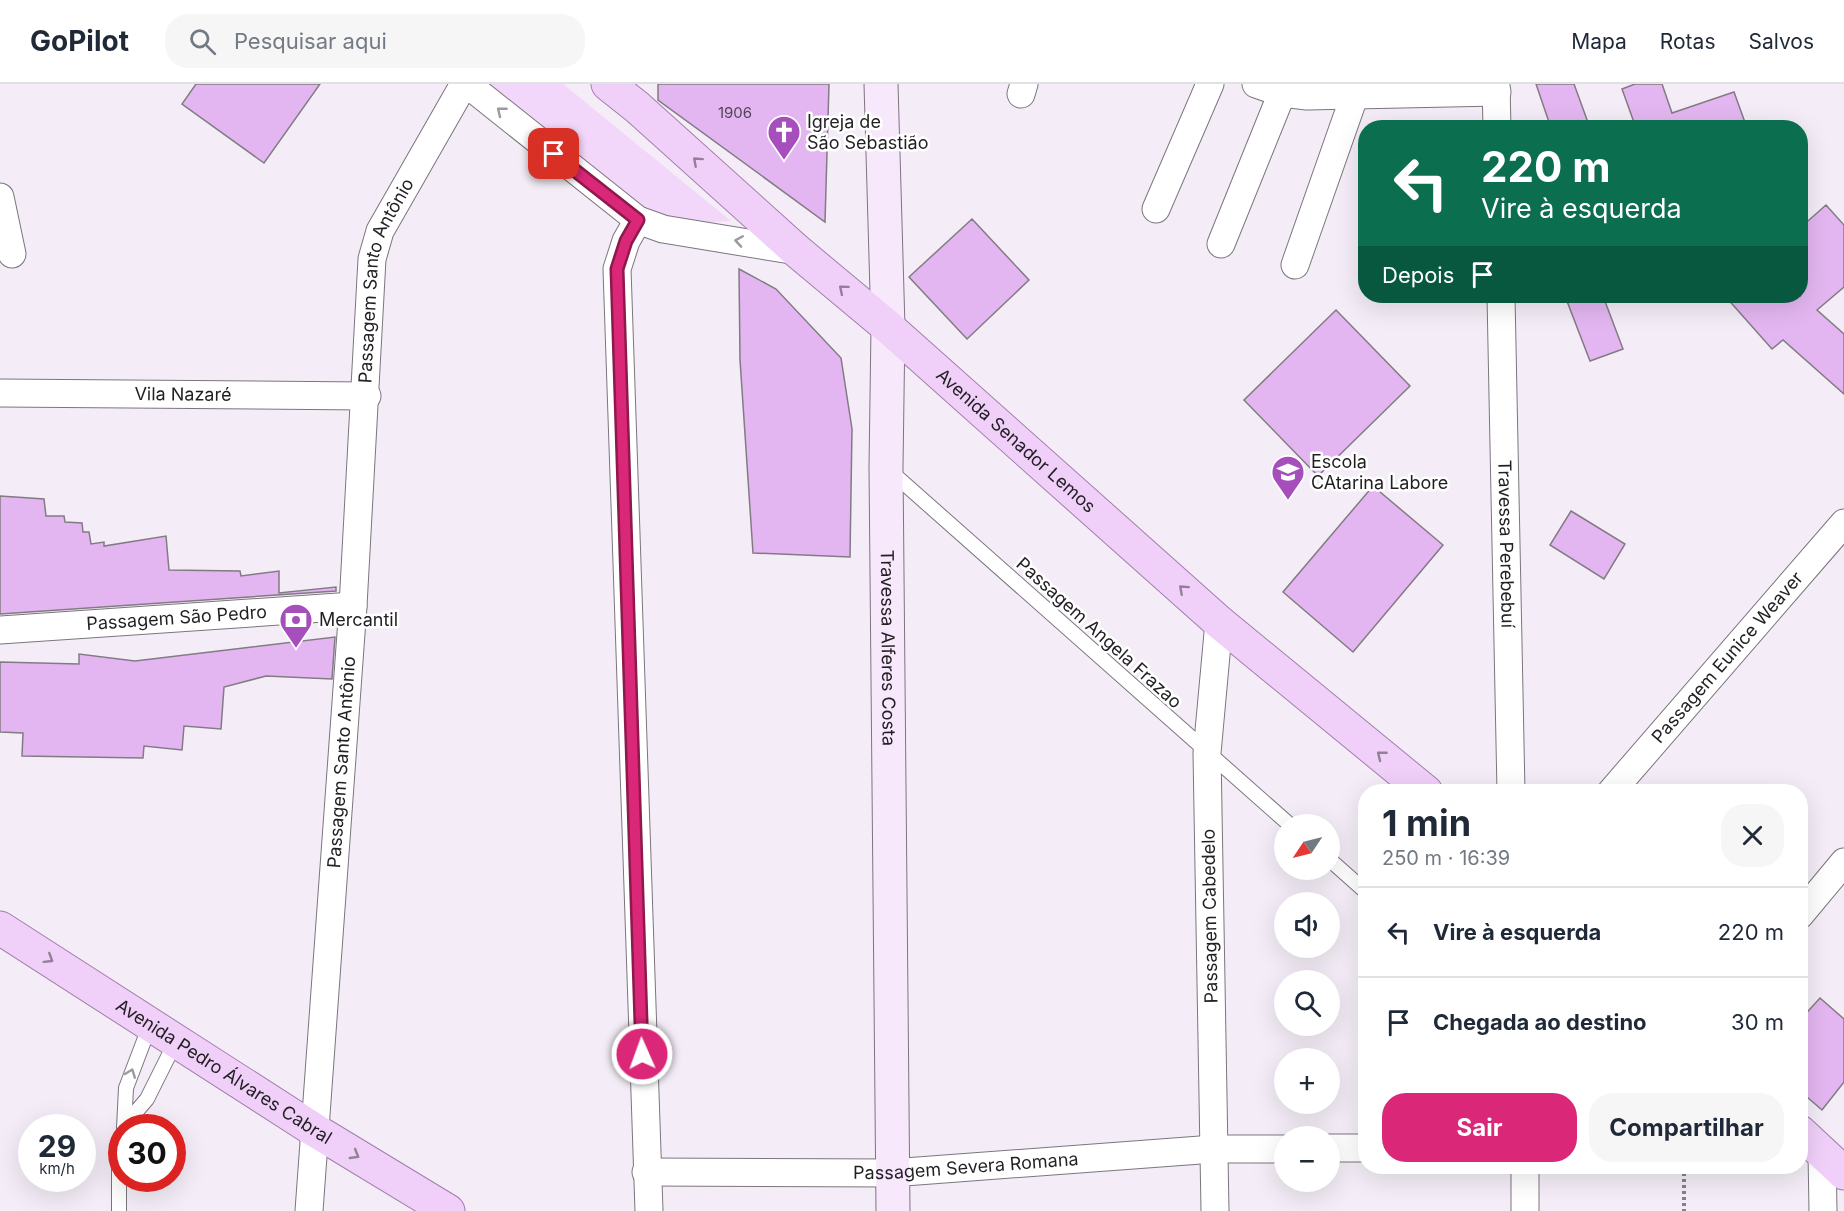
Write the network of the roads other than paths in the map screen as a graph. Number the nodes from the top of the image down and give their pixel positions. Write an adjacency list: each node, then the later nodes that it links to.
1 (466, 84): 13 (street, one-way to 1); 21 (street, Passagem Santo Antônio)
2 (608, 84): 8 (main road, Avenida Senador Lemos)
3 (881, 84): 19 (street, Travessa Alferes Costa)
4 (1210, 84): 12 (street)
5 (1256, 84): 7 (street)
6 (1496, 88): 9 (street); 10 (street)
7 (1299, 91): 9 (street); 14 (street)
8 (638, 96): 15 (main road, Avenida Senador Lemos, one-way to 8)
9 (1354, 97): 17 (street)
10 (1497, 120)
11 (0, 197): 16 (street)
12 (1156, 209)
13 (638, 220): 15 (street, one-way to 13); 46 (street)
14 (1221, 244)
15 (796, 251): 19 (main road, Avenida Senador Lemos, one-way to 15)
16 (12, 254)
17 (1295, 266)
18 (1501, 303): 29 (street, Travessa Perebebuí)
19 (888, 327): 22 (street, Travessa Alferes Costa); 25 (main road, Avenida Senador Lemos, one-way to 19)
20 (0, 393): 21 (street, Vila Nazaré)
21 (367, 396): 24 (street, Passagem Santo Antônio)
22 (886, 467): 27 (lane, Passagem Angela Frazao); 47 (street, Travessa Alferes Costa)
23 (1844, 523): 30 (street, Passagem Eunice Weaver)
24 (353, 606): 26 (street, Passagem São Pedro); 40 (street, Passagem Santo Antônio)
25 (1219, 622): 27 (street, Passagem Cabedelo); 28 (main road, Avenida Senador Lemos, one-way to 25)
26 (0, 630)
27 (1207, 753): 31 (lane, Passagem Angela Frazao); 44 (street, Passagem Cabedelo)
28 (1416, 784)
29 (1511, 784)
30 (1618, 784)
31 (1277, 814)
32 (1844, 862): 35 (street)
33 (1340, 869): 34 (lane)
34 (1358, 885)
35 (1808, 905)
36 (0, 928): 37 (main road, Avenida Pedro Álvares Cabral, one-way to 37)
37 (164, 1032): 38 (lane, one-way to 37); 39 (lane); 40 (main road, Avenida Pedro Álvares Cabral)
38 (125, 1114)
39 (135, 1114)
40 (316, 1131): 51 (street, Passagem Santo Antônio); 52 (main road, Avenida Pedro Álvares Cabral, one-way to 52)
41 (1814, 1145): 57 (street)
42 (1340, 1148): 43 (street)
43 (1358, 1148)
44 (1214, 1149): 45 (street, Passagem Severa Romana); 47 (street, Passagem Severa Romana); 55 (street, Passagem Cabedelo)
45 (1274, 1149)
46 (646, 1172): 47 (street, Passagem Severa Romana); 53 (street)
47 (891, 1173): 54 (street, Travessa Alferes Costa)
48 (1525, 1174): 56 (street)
49 (119, 1192): 50 (lane)
50 (120, 1211)
51 (309, 1211)
52 (448, 1211)
53 (650, 1211)
54 (893, 1211)
55 (1215, 1211)
56 (1525, 1211)
57 (1823, 1211)

